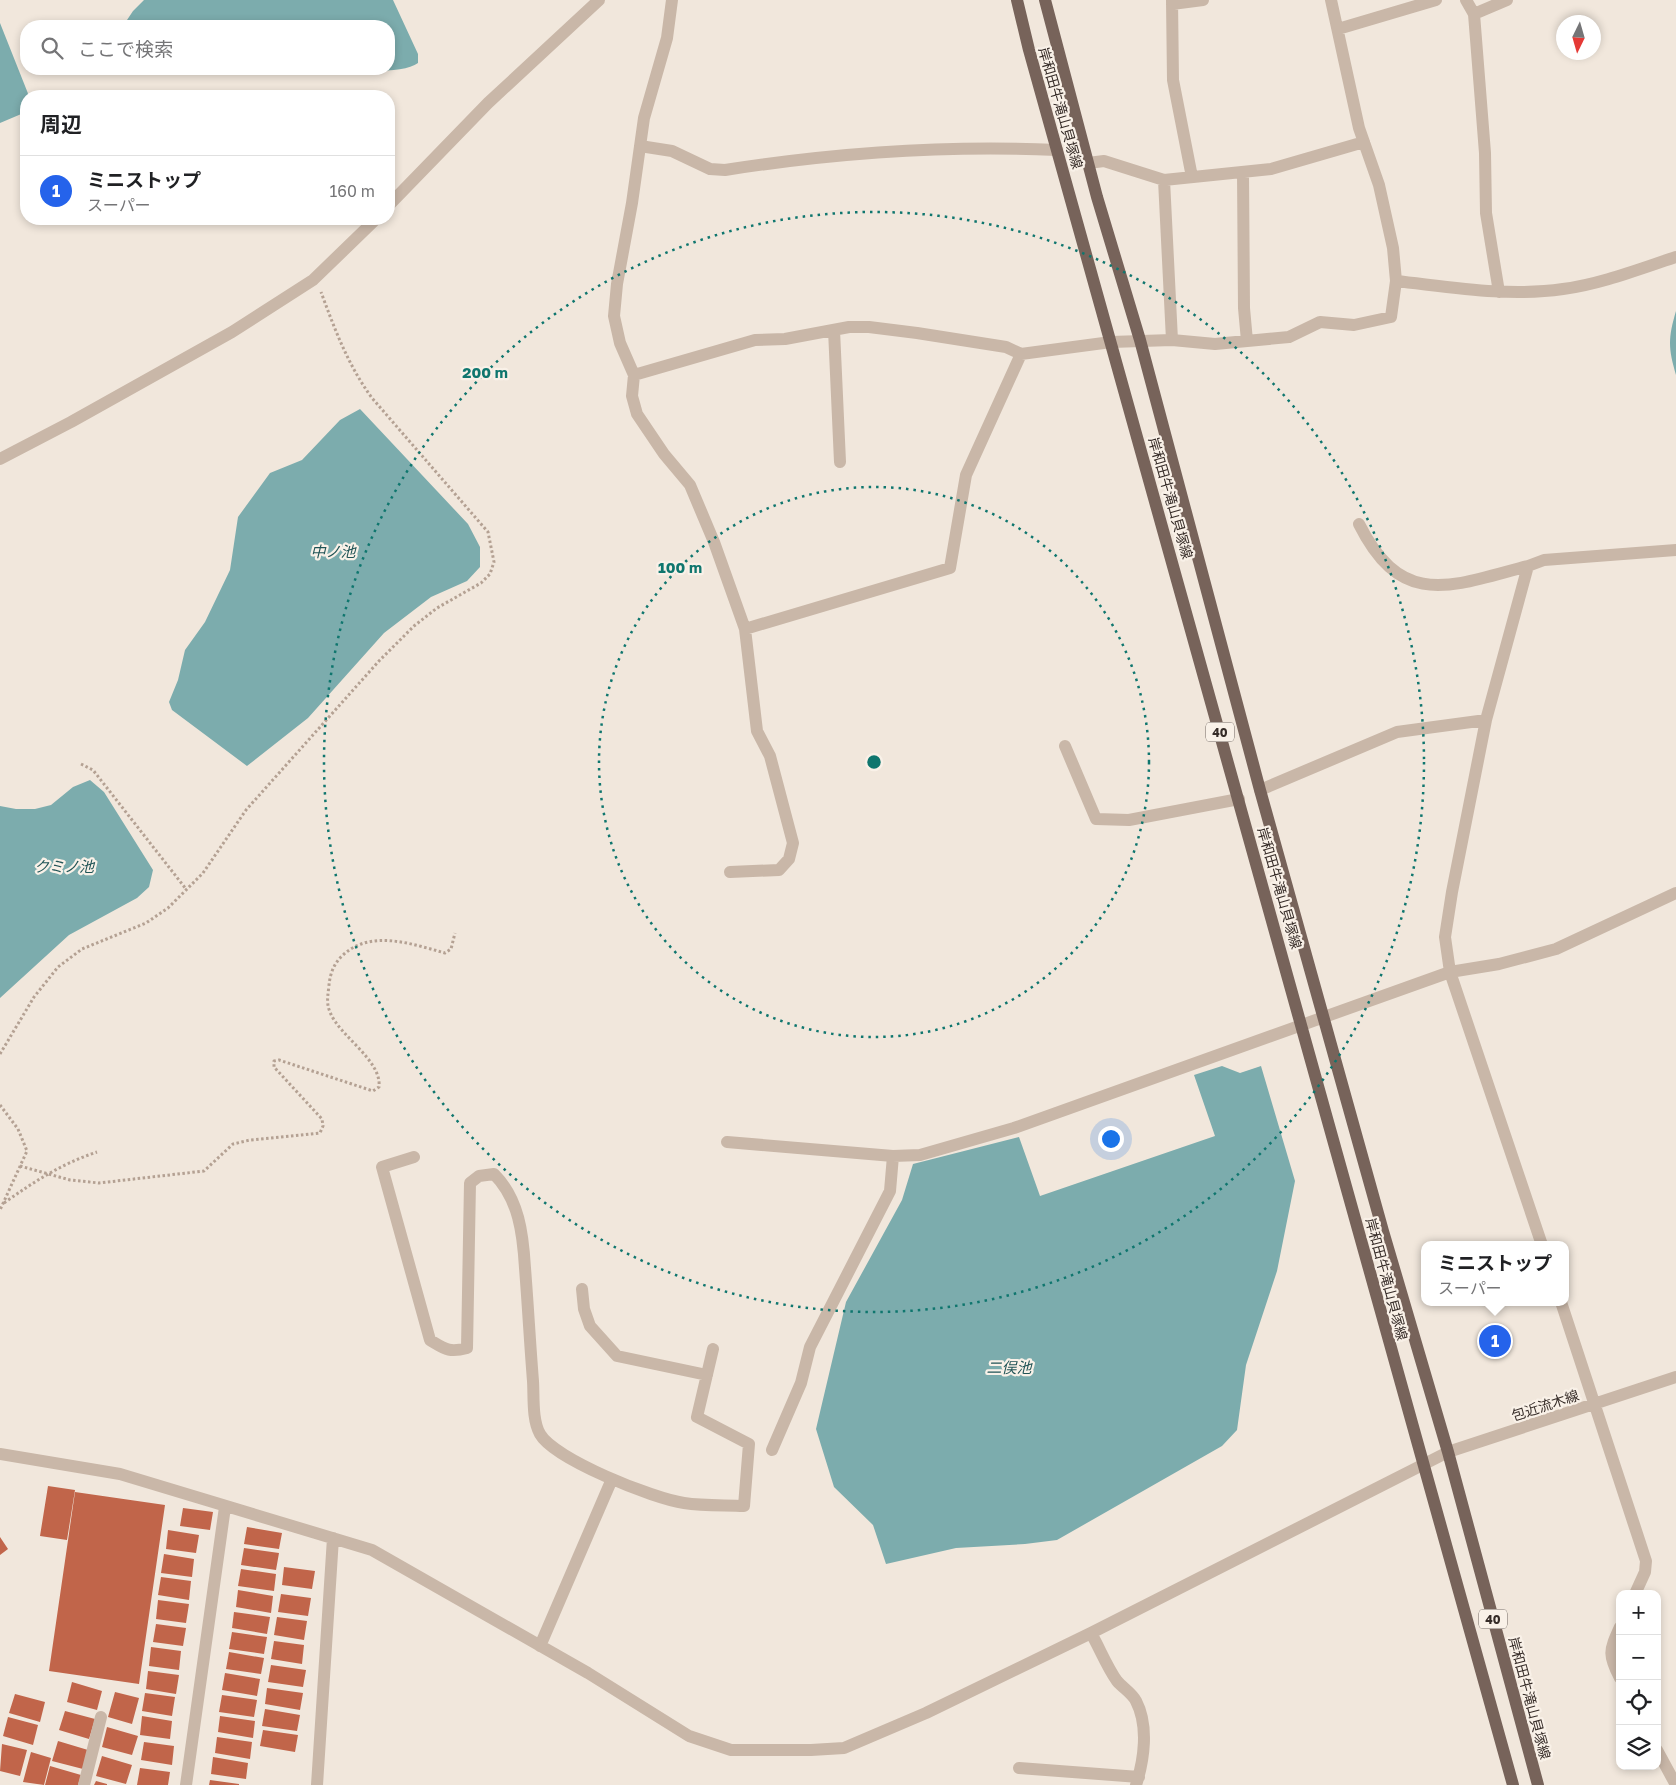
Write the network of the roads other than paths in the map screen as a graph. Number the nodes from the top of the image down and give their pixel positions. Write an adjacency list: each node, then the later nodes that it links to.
1 (599, 0): 20 (street)
2 (672, 0): 14 (street)
3 (1017, 0): 15 (main road, 岸和田牛滝山貝塚線 / 40)
4 (1046, 0): 16 (main road, 岸和田牛滝山貝塚線 / 40)
5 (1203, 0): 10 (street)
6 (1331, 0): 12 (street)
7 (1436, 0): 12 (street)
8 (1466, 0): 11 (street)
9 (1507, 0): 11 (street)
10 (1172, 2): 18 (street)
11 (1474, 14): 24 (street)
12 (1338, 29): 13 (street)
13 (1364, 142): 17 (street); 23 (street)
14 (640, 146): 15 (street); 31 (street)
15 (1057, 150): 29 (main road, 岸和田牛滝山貝塚線 / 40)
16 (1088, 163): 19 (street); 26 (main road, 岸和田牛滝山貝塚線 / 40)
17 (1243, 172): 18 (street); 28 (street)
18 (1192, 177): 19 (street)
19 (1164, 180): 27 (street)
20 (395, 199)
21 (370, 225): 32 (street)
22 (1676, 257): 24 (street)
23 (1396, 281): 24 (street); 28 (street)
24 (1499, 292)
25 (834, 330): 30 (street); 31 (street); 33 (street)
26 (1140, 340): 27 (street); 29 (street); 40 (main road, 岸和田牛滝山貝塚線 / 40)
27 (1172, 340): 28 (street)
28 (1247, 341)
29 (1111, 342): 30 (street); 41 (main road, 岸和田牛滝山貝塚線 / 40)
30 (1021, 354): 37 (street)
31 (634, 375): 37 (street)
32 (0, 458)
33 (840, 462)
34 (1359, 524): 36 (street)
35 (1676, 550): 36 (street)
36 (1528, 566): 38 (street)
37 (745, 629): 42 (street)
38 (1486, 720): 40 (street); 44 (street)
39 (1065, 746): 41 (street)
40 (1260, 790): 45 (main road, 岸和田牛滝山貝塚線 / 40)
41 (1239, 799): 46 (main road, 岸和田牛滝山貝塚線 / 40)
42 (730, 872)
43 (1676, 893): 44 (street)
44 (1450, 972): 45 (street); 50 (street)
45 (1325, 1017): 46 (street); 58 (main road, 岸和田牛滝山貝塚線 / 40)
46 (1302, 1025): 48 (street); 60 (main road, 岸和田牛滝山貝塚線 / 40)
47 (727, 1142): 48 (street)
48 (892, 1156): 57 (street)
49 (414, 1157): 61 (street)
50 (1541, 1241)
51 (582, 1289): 54 (street)
52 (1563, 1306): 56 (street)
53 (713, 1349): 54 (street)
54 (707, 1376): 61 (street)
55 (1676, 1377): 56 (street, 包近流木線)
56 (1596, 1404): 58 (street, 包近流木線); 64 (street)
57 (772, 1450)
58 (1448, 1452): 60 (street, 包近流木線); 77 (main road, 岸和田牛滝山貝塚線 / 40)
59 (0, 1454): 62 (street, 包近流木線)
60 (1425, 1464): 65 (street, 包近流木線); 76 (main road, 岸和田牛滝山貝塚線 / 40)
61 (612, 1479): 67 (street)
62 (225, 1507): 63 (street, 包近流木線); 74 (street)
63 (333, 1538): 67 (street, 包近流木線); 75 (street)
64 (1637, 1590)
65 (1091, 1633): 67 (street, 包近流木線); 72 (street)
66 (1616, 1635): 68 (street)
67 (540, 1646)
68 (1616, 1671)
69 (101, 1717): 73 (street)
70 (1661, 1757): 78 (street)
71 (1019, 1768): 72 (street)
72 (1137, 1781)
73 (84, 1785)
74 (186, 1785)
75 (318, 1785)
76 (1513, 1785)
77 (1538, 1785)
78 (1676, 1785)

